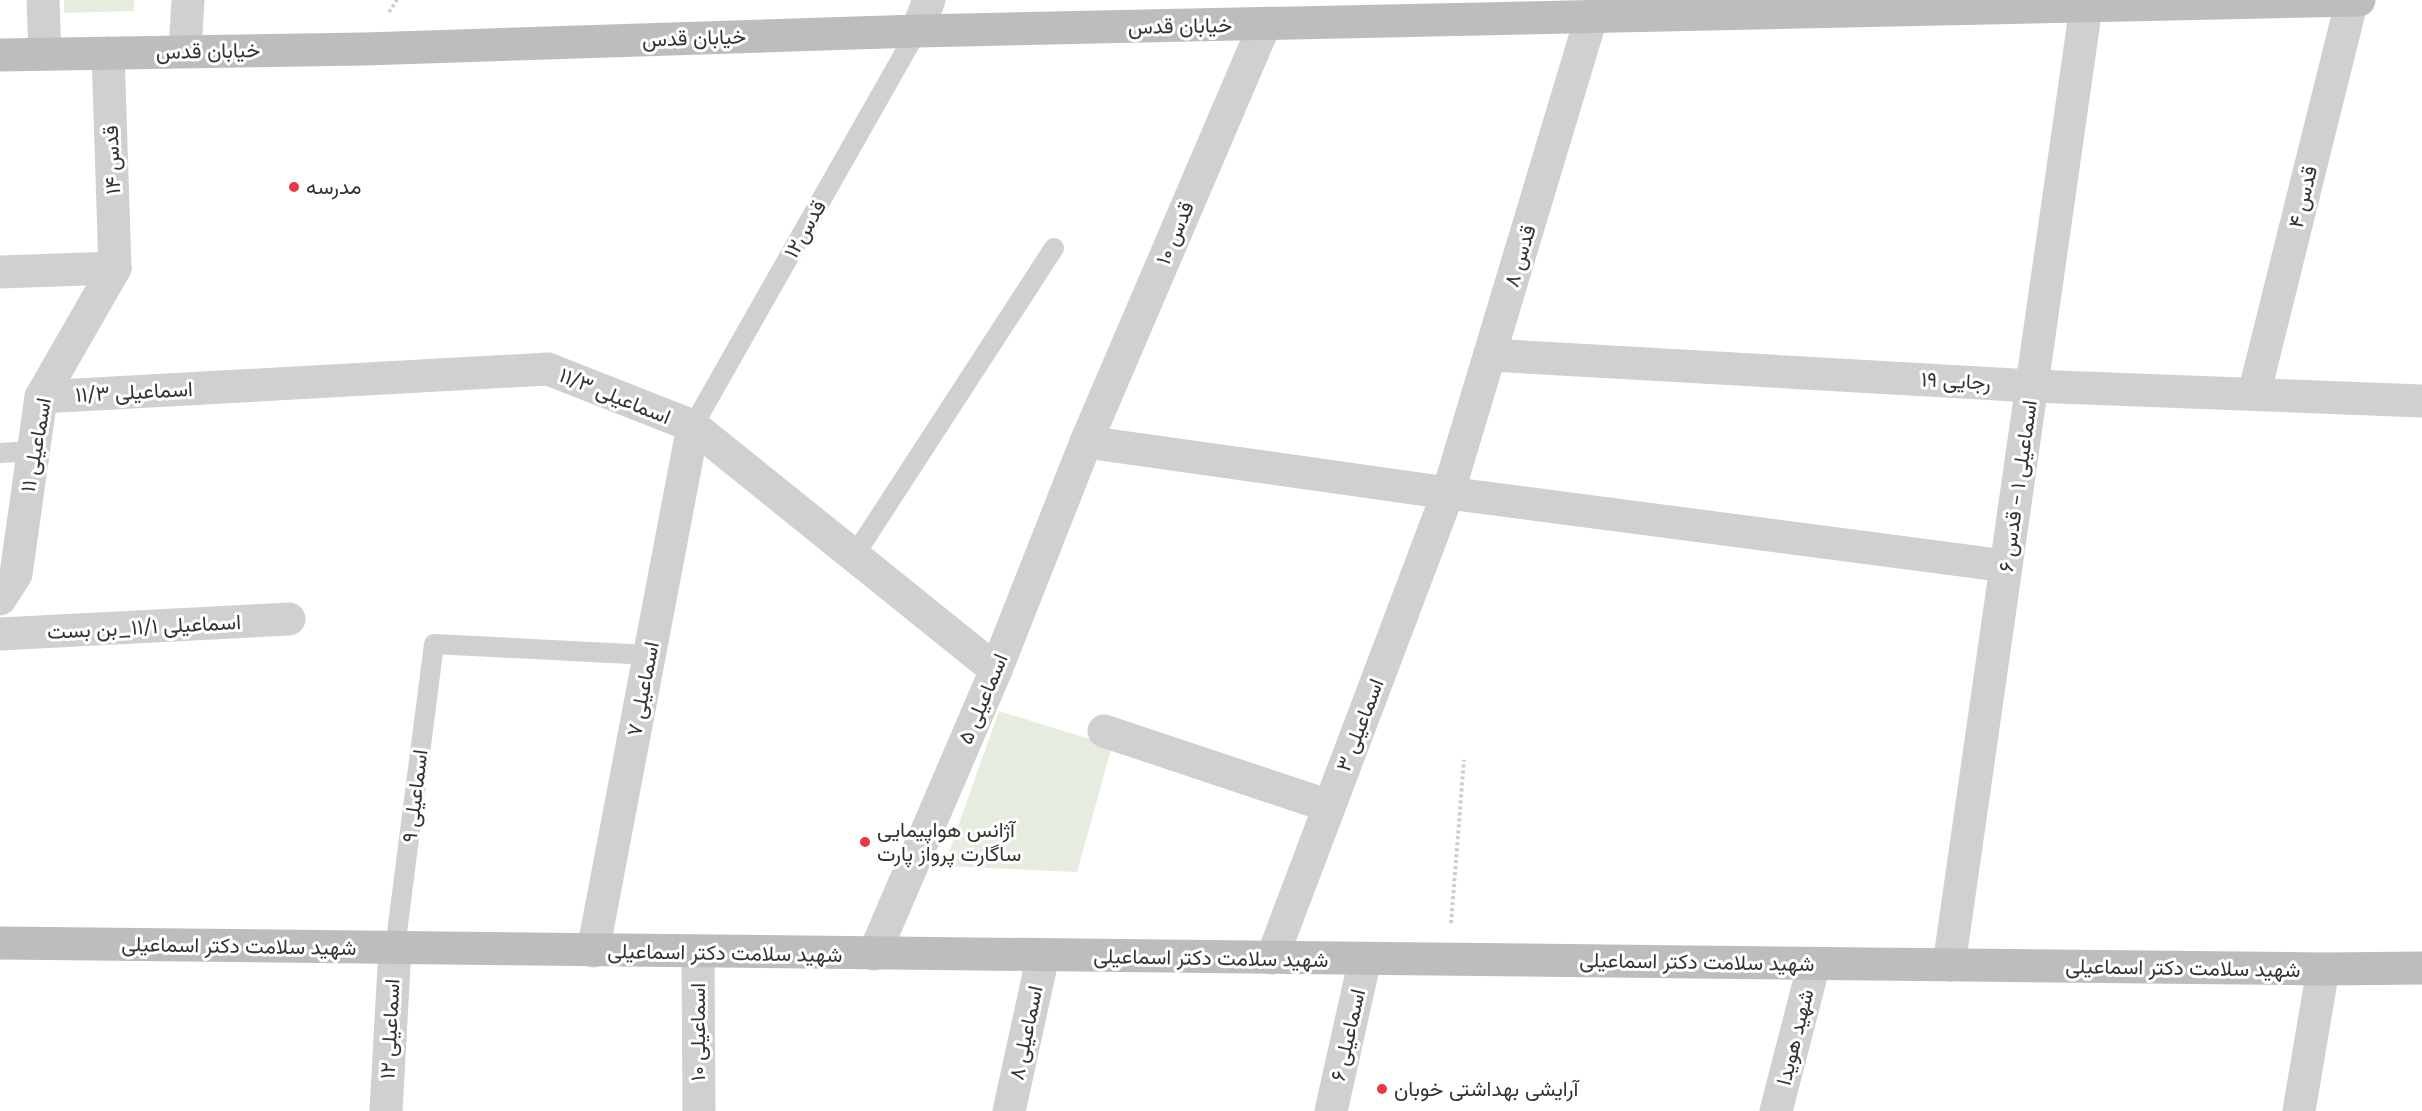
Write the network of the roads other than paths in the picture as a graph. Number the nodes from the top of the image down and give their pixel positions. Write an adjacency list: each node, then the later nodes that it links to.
1 (43, 0): 13 (street)
2 (188, 0): 12 (street)
3 (929, 0): 11 (street)
4 (2352, 0): 5 (main road, خیابان قدس); 7 (main road, خیابان قدس); 21 (street, قدس ۴)
5 (2359, 0)
6 (1858, 6): 7 (main road, خیابان قدس); 9 (main road, خیابان قدس)
7 (2086, 7): 20 (street, اسماعیلی ۱ - قدس ۶)
8 (1502, 10): 9 (main road, خیابان قدس); 10 (main road, خیابان قدس)
9 (1591, 18): 19 (street, قدس ۸)
10 (1265, 24): 11 (main road, خیابان قدس); 25 (street, قدس ۱۰)
11 (918, 31): 12 (main road, خیابان قدس); 24 (lane, قدس۱۲)
12 (185, 50): 14 (main road, خیابان قدس)
13 (45, 53): 14 (main road, خیابان قدس); 15 (main road, خیابان قدس)
14 (108, 53): 17 (street, قدس ۱۴)
15 (0, 55)
16 (1054, 248): 29 (lane)
17 (115, 268): 18 (street); 22 (street, اسماعیلی ۱۱)
18 (0, 272)
19 (1490, 356): 20 (street, رجایی ۱۹); 28 (street, قدس ۸)
20 (2032, 386): 21 (street, رجایی ۱۹); 30 (street, اسماعیلی ۱ - قدس ۶)
21 (2254, 394): 23 (street, رجایی ۱۹)
22 (40, 397): 24 (street, اسماعیلی ۱۱/۳); 26 (street, اسماعیلی ۱۱)
23 (2422, 401)
24 (693, 426): 29 (street, اسماعیلی ۱۱/۳); 34 (street, اسماعیلی ۷)
25 (1086, 442): 28 (street); 35 (street, اسماعیلی ۵)
26 (33, 451): 27 (lane); 31 (street, اسماعیلی ۱۱)
27 (0, 453)
28 (1448, 493): 30 (street); 37 (street, اسماعیلی ۳)
29 (854, 556): 35 (street, اسماعیلی ۱۱/۳)
30 (2006, 566): 47 (street, اسماعیلی ۱ - قدس ۶)
31 (5, 582)
32 (289, 619): 33 (street, اسماعیلی ۱۱/۱_بن بست)
33 (0, 634)
34 (650, 655): 39 (lane, اسماعیلی ۹); 40 (street, اسماعیلی ۷)
35 (996, 670): 42 (street, اسماعیلی ۵)
36 (1104, 732): 37 (street)
37 (1329, 806): 44 (street, اسماعیلی ۳)
38 (0, 943): 39 (main road, شهید سلامت دکتر اسماعیلی)
39 (395, 948): 40 (main road, شهید سلامت دکتر اسماعیلی); 50 (street, اسماعیلی ۱۲)
40 (593, 951): 41 (main road, شهید سلامت دکتر اسماعیلی)
41 (698, 952): 42 (main road, شهید سلامت دکتر اسماعیلی); 51 (street, اسماعیلی ۱۰)
42 (874, 954): 43 (main road, شهید سلامت دکتر اسماعیلی)
43 (1043, 956): 44 (main road, شهید سلامت دکتر اسماعیلی); 52 (street, اسماعیلی ۸)
44 (1272, 958): 45 (main road, شهید سلامت دکتر اسماعیلی)
45 (1365, 959): 46 (main road, شهید سلامت دکتر اسماعیلی); 53 (street, اسماعیلی ۶)
46 (1814, 964): 47 (main road, شهید سلامت دکتر اسماعیلی); 54 (street, شهید هویدا)
47 (1949, 965): 49 (main road, شهید سلامت دکتر اسماعیلی)
48 (2422, 968): 49 (main road, شهید سلامت دکتر اسماعیلی)
49 (2323, 969): 55 (street)
50 (382, 1110)
51 (699, 1111)
52 (1009, 1111)
53 (1331, 1111)
54 (1776, 1111)
55 (2299, 1111)

